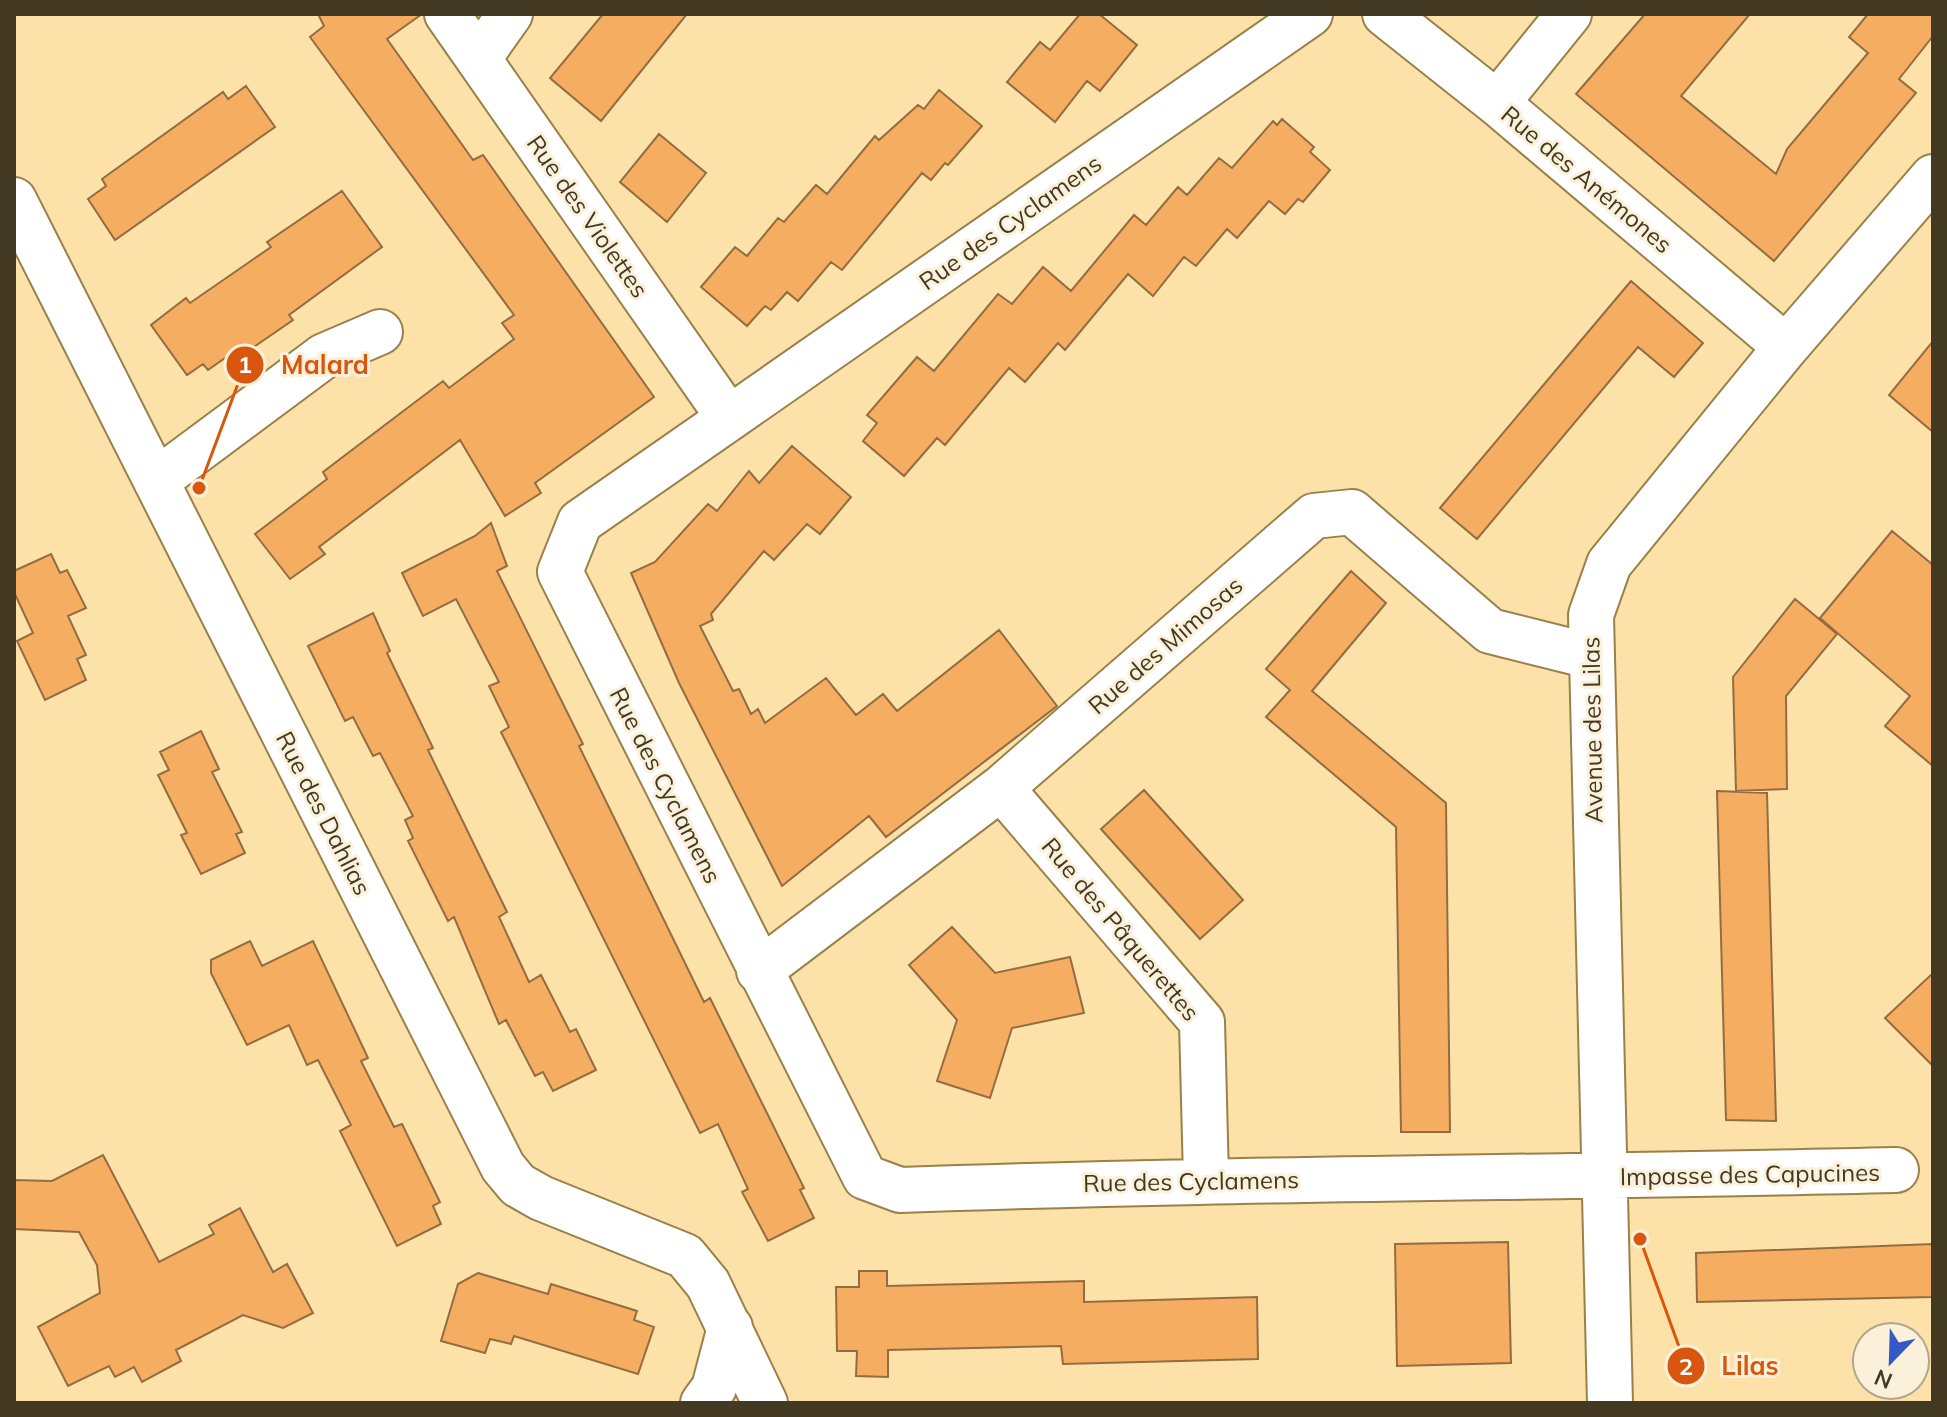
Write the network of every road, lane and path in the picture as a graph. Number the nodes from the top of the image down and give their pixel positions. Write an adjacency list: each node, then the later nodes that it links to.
1 (447, 14): 6 (street, Rue des Violettes)
2 (510, 14): 6 (street)
3 (1310, 14): 12 (street, Rue des Cyclamens)
4 (1385, 14): 7 (street, Rue des Anémones)
5 (1569, 14): 7 (street)
6 (479, 58): 12 (street, Rue des Violettes)
7 (1497, 103): 11 (street, Rue des Anémones)
8 (1932, 181): 11 (street, Avenue des Lilas)
9 (14, 200): 13 (street, Rue des Dahlias)
10 (380, 332): 13 (street)
11 (1786, 347): 14 (street, Avenue des Lilas)
12 (729, 418): 16 (street, Rue des Cyclamens)
13 (156, 481): 20 (street, Rue des Dahlias)
14 (1590, 656): 15 (street, Rue des Mimosas); 18 (street, Avenue des Lilas)
15 (1001, 788): 16 (street, Rue des Mimosas); 19 (street, Rue des Pâquerettes)
16 (759, 971): 19 (street, Rue des Cyclamens)
17 (1896, 1170): 18 (street, Impasse des Capucines)
18 (1605, 1177): 19 (street, Rue des Cyclamens); 23 (street, Avenue des Lilas)
19 (1206, 1179)
20 (730, 1327): 21 (street); 22 (street, Rue des Dahlias)
21 (703, 1403)
22 (765, 1403)
23 (1610, 1403)

